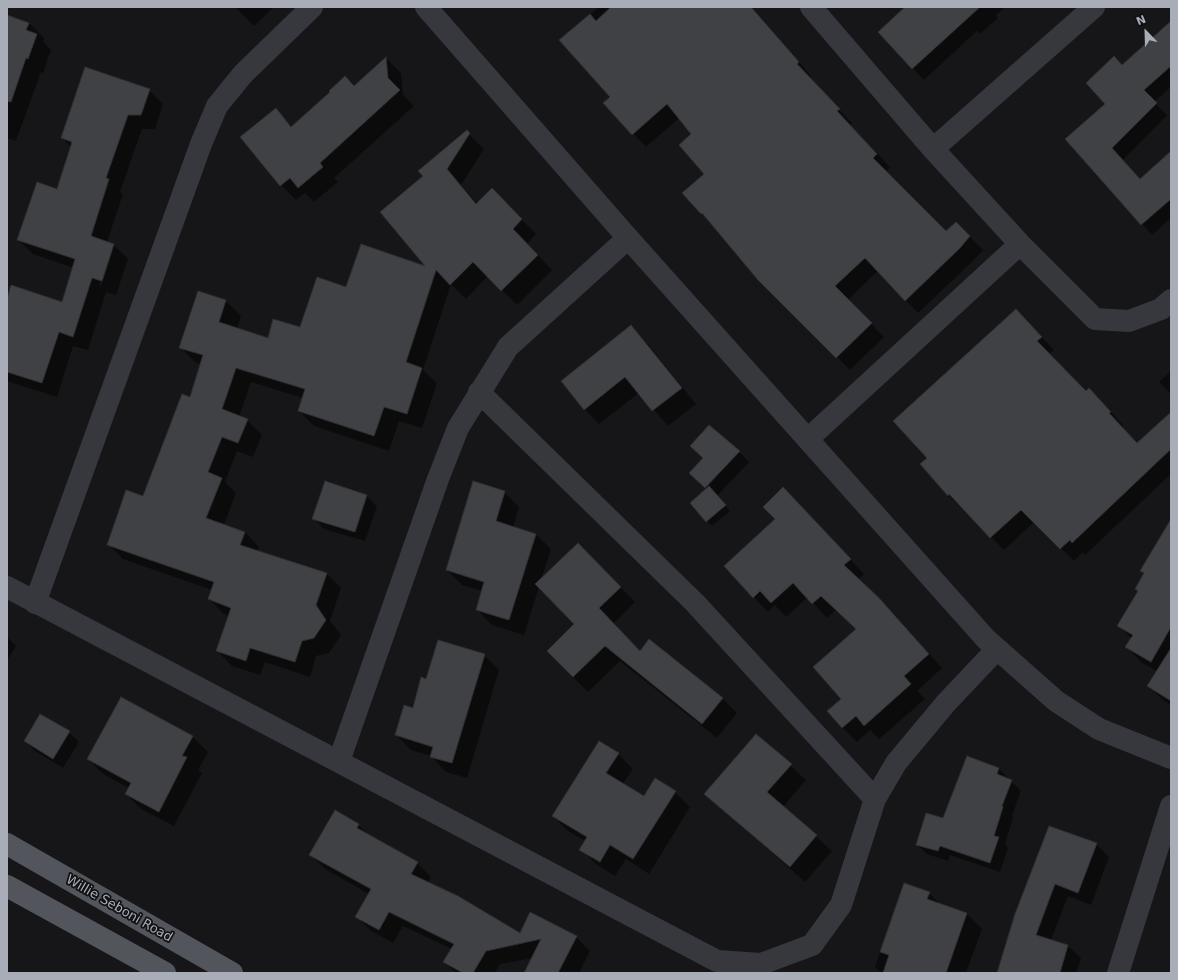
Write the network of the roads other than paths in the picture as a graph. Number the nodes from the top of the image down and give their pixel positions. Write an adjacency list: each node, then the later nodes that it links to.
1 (312, 7): 12 (street)
2 (426, 7): 6 (street)
3 (811, 7): 5 (street)
4 (1094, 7): 5 (street)
5 (933, 149): 7 (street)
6 (628, 238): 9 (street); 10 (street)
7 (1020, 244): 8 (street); 10 (street)
8 (1171, 300)
9 (479, 392): 15 (street); 16 (street)
10 (809, 438): 13 (street)
11 (7, 587): 12 (street)
12 (35, 603): 15 (street)
13 (997, 649): 14 (street); 16 (street)
14 (1171, 758)
15 (339, 761): 16 (street)
16 (875, 799)
17 (1171, 806): 22 (street)
18 (7, 844): 21 (main road, Willie Seboni Road)
19 (7, 886): 20 (main road)
20 (165, 973)
21 (232, 973)
22 (1118, 973)

